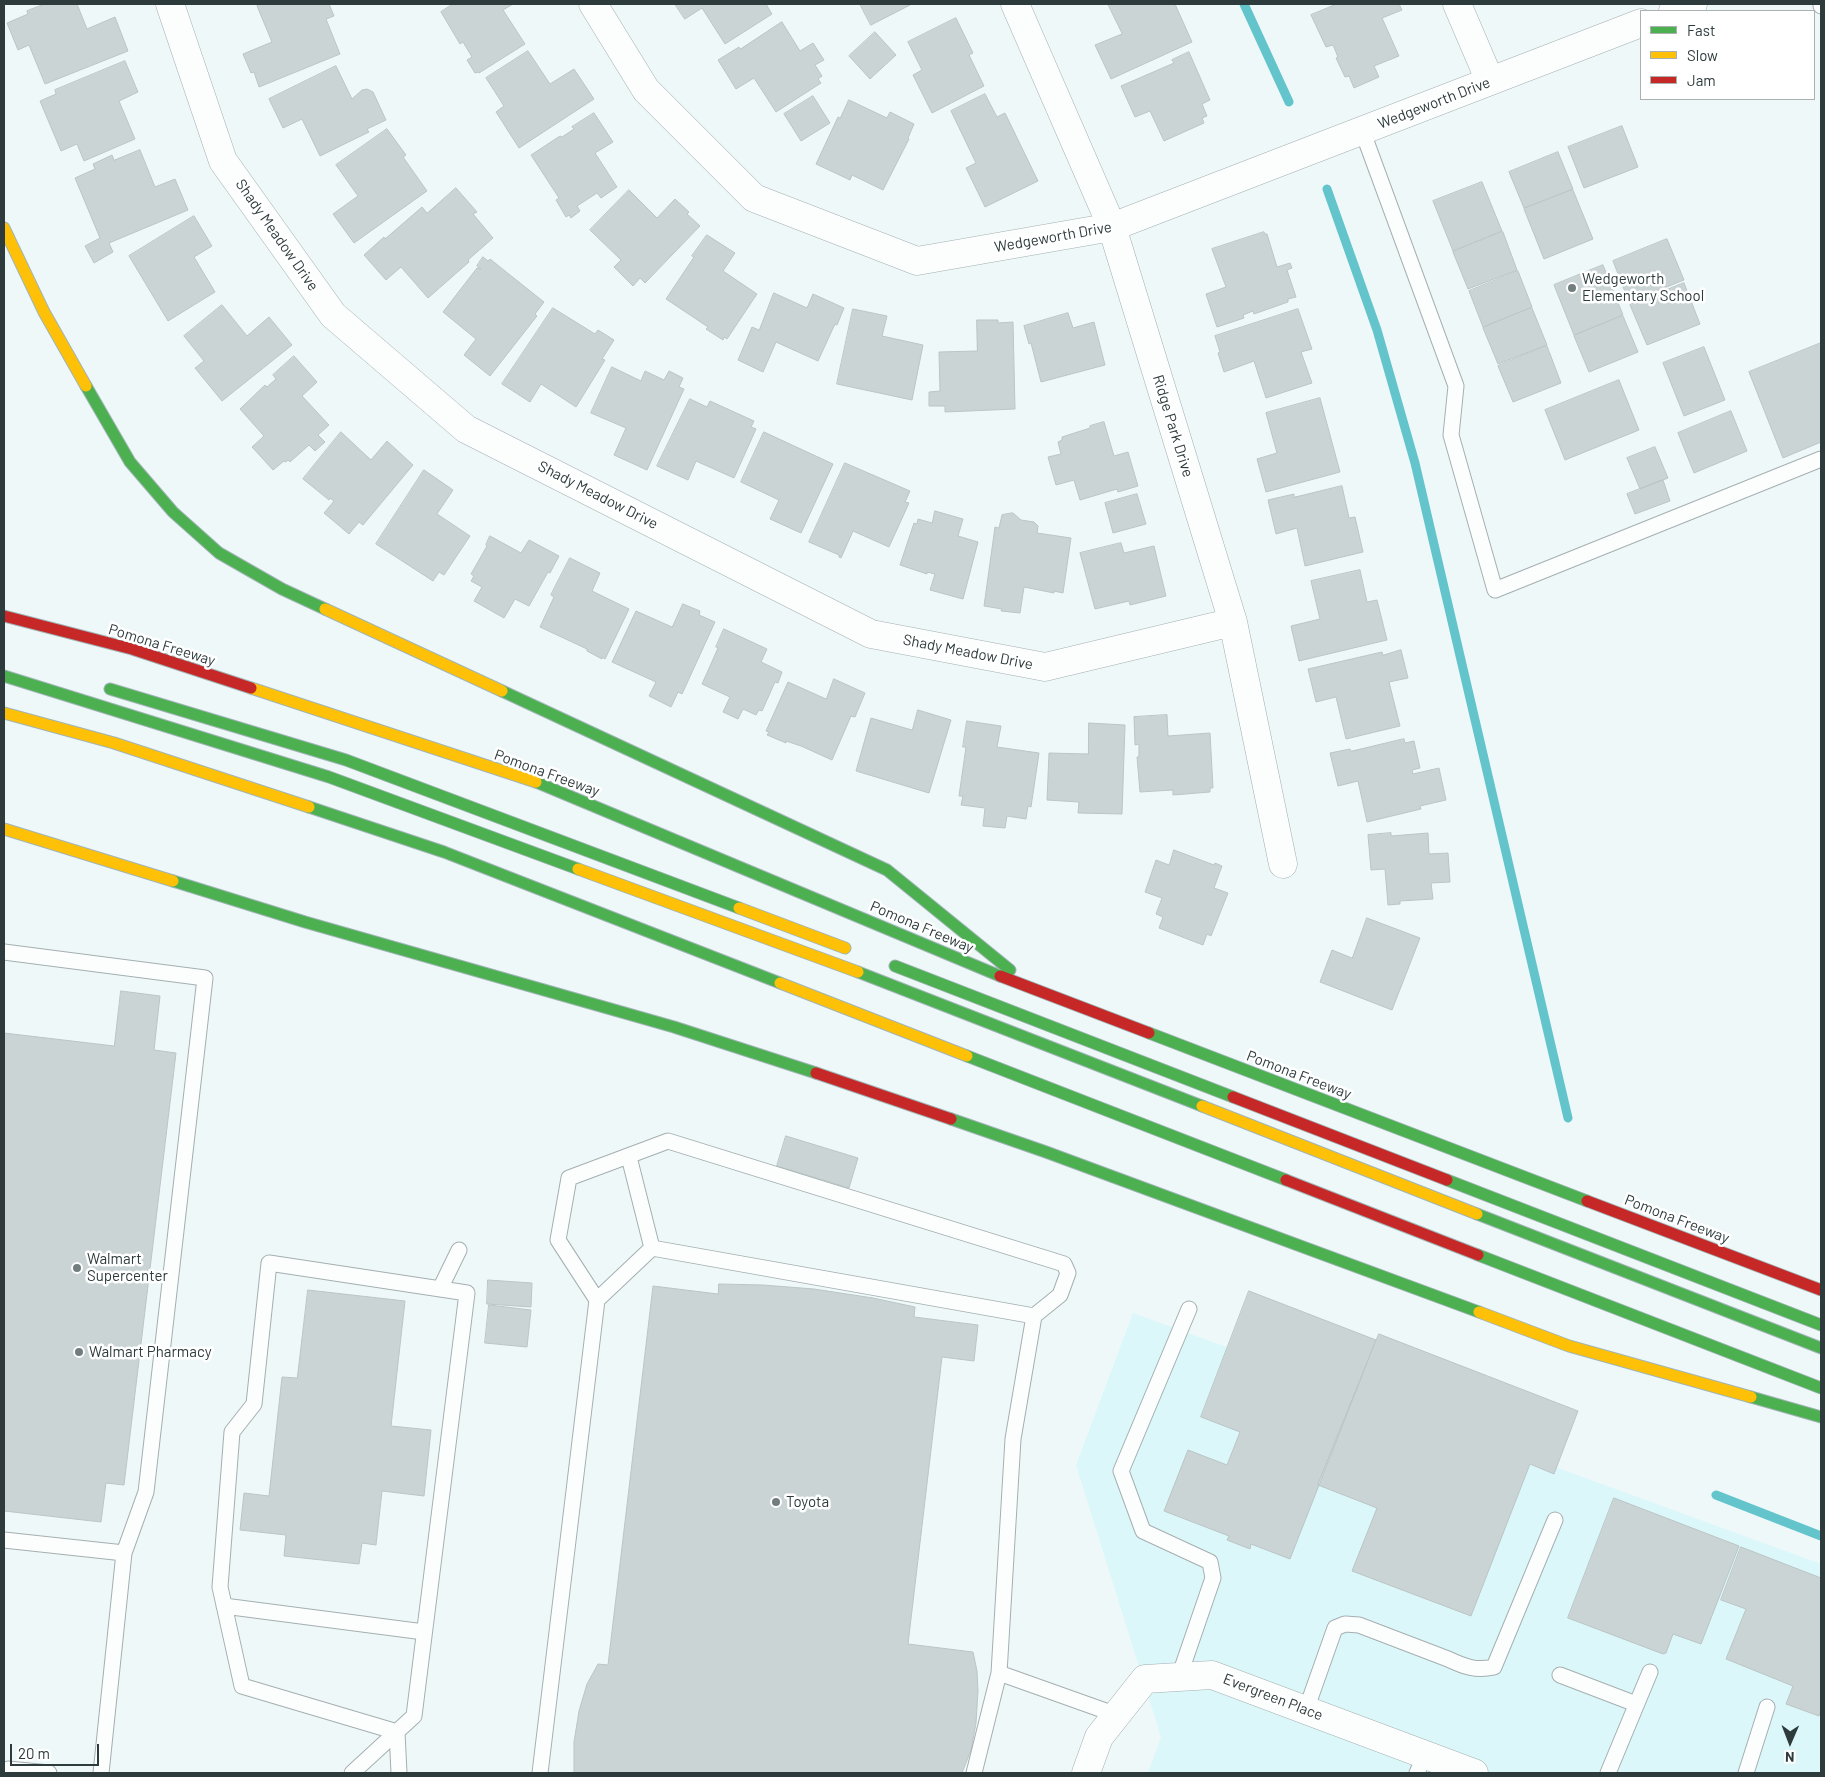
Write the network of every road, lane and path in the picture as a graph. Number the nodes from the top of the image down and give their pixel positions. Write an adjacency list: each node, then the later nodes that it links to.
1 (170, 4): 14 (street, Shady Meadow Drive)
2 (593, 4): 10 (street, Wedgeworth Drive)
3 (1015, 4): 10 (street, Ridge Park Drive)
4 (1457, 4): 8 (street)
5 (1693, 4): 6 (street)
6 (1676, 10)
7 (1640, 23): 8 (street, Wedgeworth Drive)
8 (1490, 81): 9 (street, Wedgeworth Drive)
9 (1362, 130): 10 (street, Wedgeworth Drive); 12 (lane)
10 (1112, 227): 14 (street, Ridge Park Drive)
11 (4, 228): 23 (highway)
12 (1821, 459)
13 (4, 616): 23 (highway, Pomona Freeway)
14 (1233, 622): 19 (street, Ridge Park Drive)
15 (4, 676): 33 (highway)
16 (103, 686): 21 (highway)
17 (4, 713): 34 (highway)
18 (4, 829): 35 (highway)
19 (1283, 864)
20 (4, 952): 38 (lane)
21 (858, 953)
22 (886, 963): 32 (highway)
23 (1032, 989): 28 (highway, Pomona Freeway)
24 (629, 1157): 25 (lane); 29 (lane); 31 (lane)
25 (652, 1248): 29 (lane); 31 (lane)
26 (459, 1250): 27 (lane)
27 (440, 1289): 39 (lane); 40 (lane)
28 (1821, 1290)
29 (597, 1300): 56 (lane)
30 (1189, 1309): 44 (lane)
31 (1034, 1316): 42 (lane)
32 (1821, 1325)
33 (1821, 1348)
34 (1821, 1388)
35 (1821, 1418)
36 (1555, 1520): 47 (lane)
37 (4, 1540): 38 (lane)
38 (124, 1552): 53 (lane)
39 (224, 1606): 40 (lane); 49 (lane)
40 (424, 1632): 49 (lane)
41 (1650, 1672): 45 (lane)
42 (999, 1673): 48 (lane); 57 (lane)
43 (1560, 1675): 45 (lane)
44 (1179, 1677): 47 (street, Evergreen Place); 48 (street, Evergreen Place)
45 (1636, 1704): 60 (lane)
46 (1767, 1707): 61 (lane)
47 (1306, 1710): 50 (street, Evergreen Place)
48 (1117, 1714): 58 (street, Evergreen Place)
49 (397, 1732): 54 (lane); 55 (lane)
50 (1421, 1764): 59 (street, Evergreen Place)
51 (8, 1769): 52 (lane)
52 (49, 1773)
53 (101, 1773)
54 (352, 1773)
55 (399, 1773)
56 (540, 1773)
57 (974, 1773)
58 (1086, 1773)
59 (1474, 1773)
60 (1608, 1773)
61 (1746, 1773)

